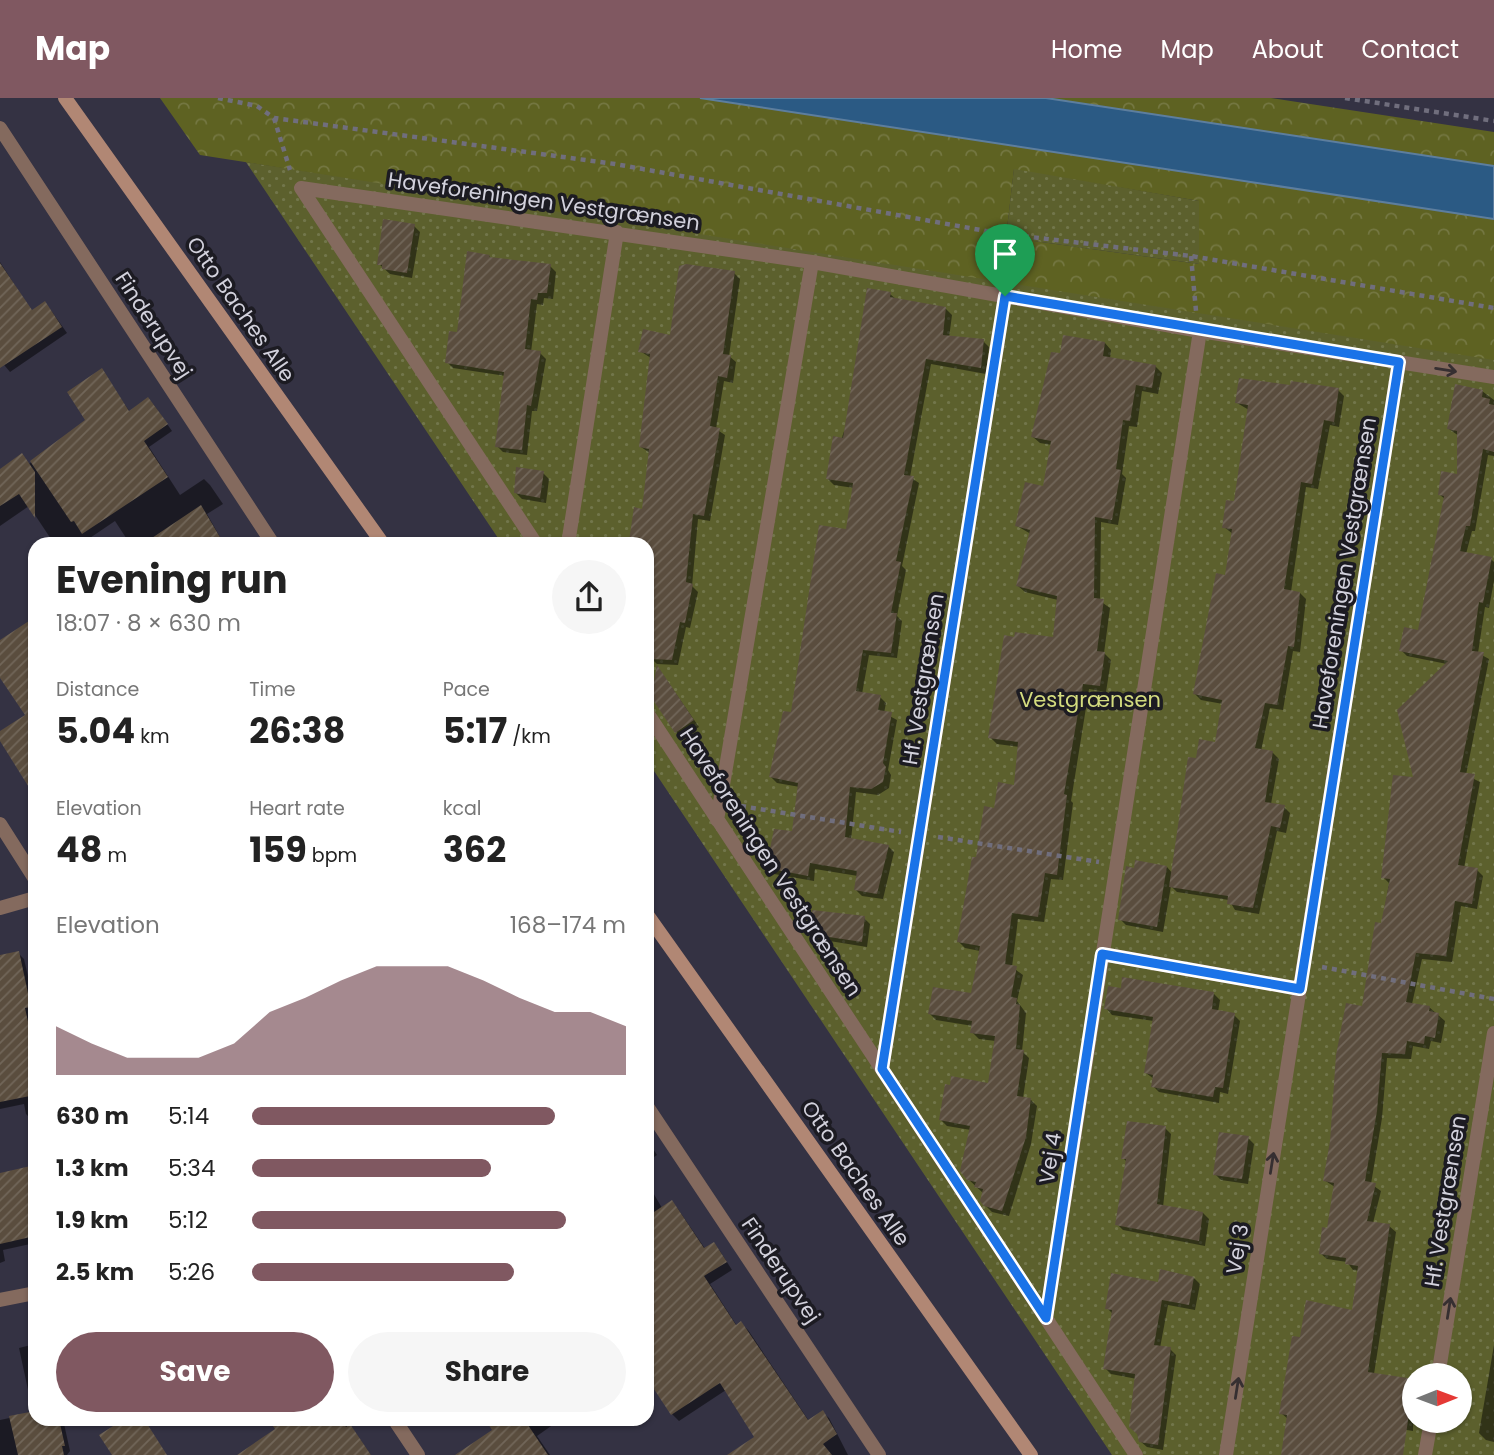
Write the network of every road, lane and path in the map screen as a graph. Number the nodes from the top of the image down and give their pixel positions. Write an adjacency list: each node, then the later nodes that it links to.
1 (65, 98): 17 (street, Otto Baches Alle)
2 (218, 98): 4 (path)
3 (1345, 98): 5 (path)
4 (274, 118): 7 (path); 9 (path)
5 (1494, 121)
6 (0, 128): 16 (street, Finderupvej)
7 (301, 188): 8 (street, Haveforeningen Vestgrænsen); 18 (street)
8 (617, 232): 10 (street, Haveforeningen Vestgrænsen); 19 (street)
9 (1191, 256): 12 (path); 13 (path)
10 (812, 262): 11 (street, Haveforeningen Vestgrænsen); 21 (street)
11 (1005, 296): 13 (street, Haveforeningen Vestgrænsen); 33 (street, Hf. Vestgrænsen)
12 (1494, 308)
13 (1200, 331): 14 (street, Haveforeningen Vestgrænsen); 27 (street)
14 (1399, 362): 15 (street, one-way to 15); 28 (street, Haveforeningen Vestgrænsen)
15 (1494, 377)
16 (268, 537)
17 (378, 537)
18 (531, 537)
19 (569, 537)
20 (654, 723): 21 (street, Haveforeningen Vestgrænsen)
21 (718, 820): 33 (street, Haveforeningen Vestgrænsen)
22 (0, 824): 23 (street)
23 (28, 868)
24 (28, 900): 25 (street)
25 (0, 908)
26 (654, 924): 43 (street, Otto Baches Alle)
27 (1102, 954): 29 (street); 37 (street, Vej 4)
28 (1304, 964): 29 (street, Haveforeningen Vestgrænsen); 30 (path)
29 (1300, 989): 32 (street, Haveforeningen Vestgrænsen)
30 (1494, 999)
31 (1494, 1034): 38 (street, Hf. Vestgrænsen, one-way to 31)
32 (1290, 1049): 45 (street, Vej 3, one-way to 32)
33 (882, 1069): 37 (street, Haveforeningen Vestgrænsen)
34 (654, 1117): 42 (street, Finderupvej)
35 (28, 1294): 36 (street)
36 (0, 1300)
37 (1046, 1318): 44 (street, Haveforeningen Vestgrænsen)
38 (1440, 1363)
39 (399, 1426): 41 (street)
40 (1429, 1433): 46 (street)
41 (418, 1455)
42 (879, 1455)
43 (1031, 1455)
44 (1136, 1455)
45 (1226, 1455)
46 (1425, 1455)

